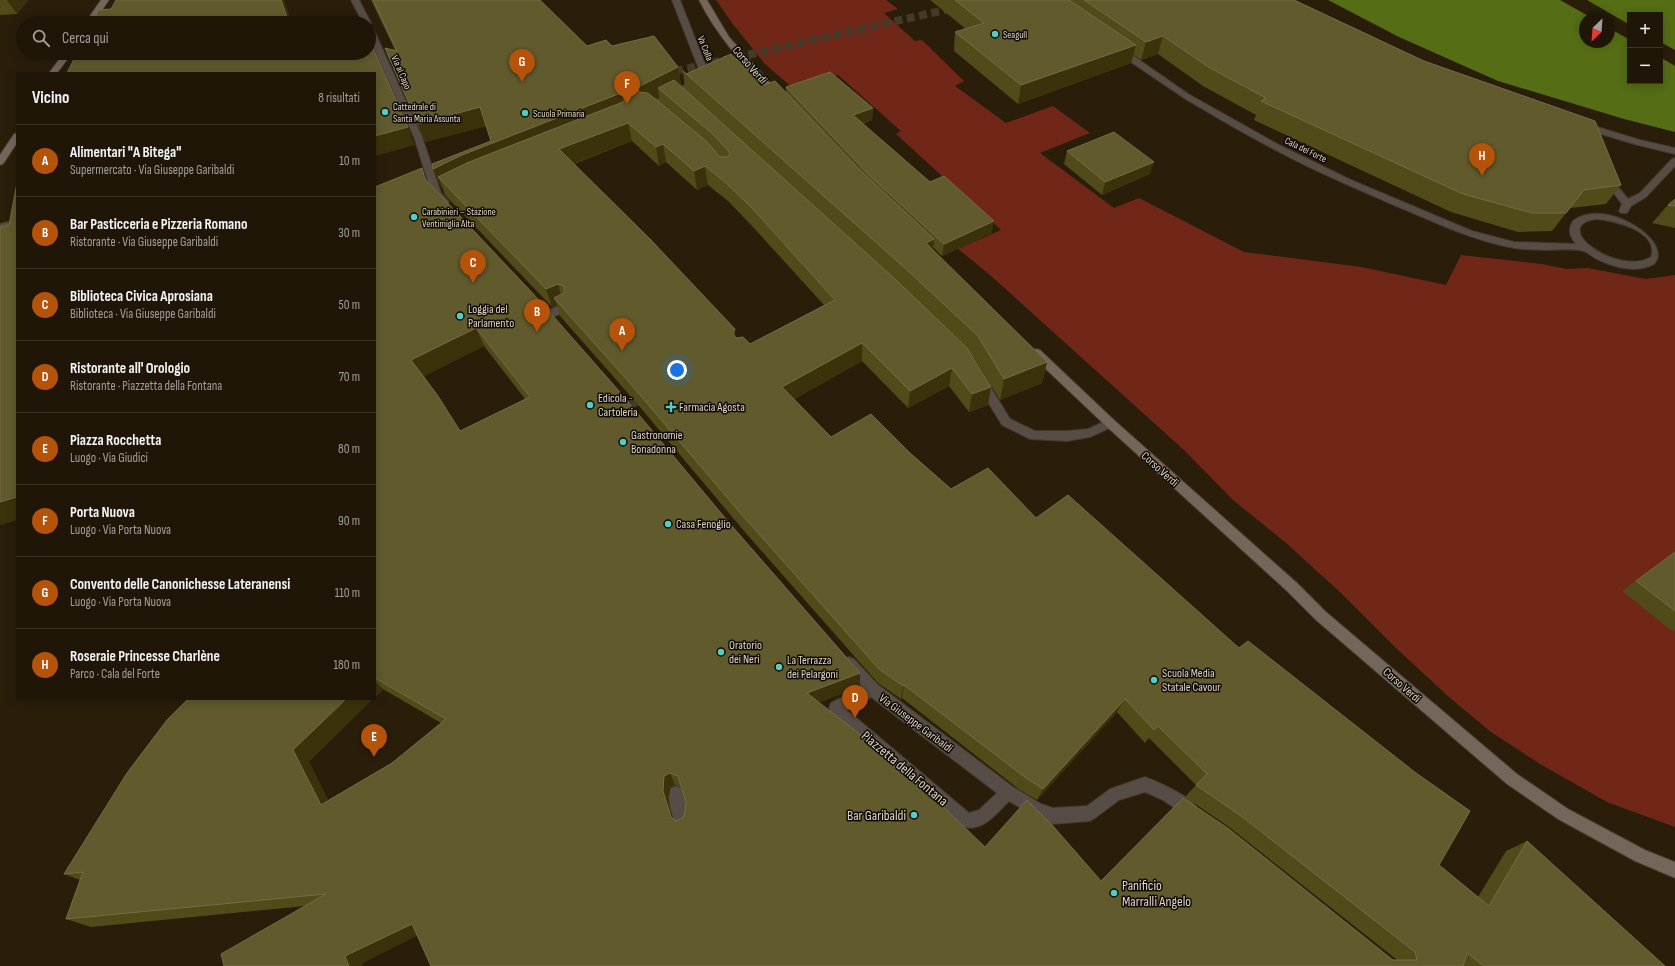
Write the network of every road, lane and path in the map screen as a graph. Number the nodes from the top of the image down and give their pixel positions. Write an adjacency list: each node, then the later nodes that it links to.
1 (105, 0): 5 (main road)
2 (355, 0): 6 (street)
3 (676, 0): 12 (street, Va Colla)
4 (703, 0): 11 (main road, Corso Verdi)
5 (94, 16)
6 (363, 16)
7 (376, 44): 22 (street, Via al Capo)
8 (1111, 45): 24 (street, Cala del Forte)
9 (63, 60): 10 (main road)
10 (55, 72)
11 (785, 104)
12 (662, 114)
13 (1579, 124): 14 (street)
14 (1592, 129): 16 (street); 17 (street)
15 (16, 138): 19 (main road)
16 (1598, 142)
17 (1675, 151)
18 (1675, 161): 21 (street)
19 (0, 162)
20 (1608, 168): 21 (street)
21 (1627, 204): 23 (street)
22 (453, 212)
23 (1620, 220): 24 (street); 24 (street)
24 (1586, 248)
25 (539, 303): 27 (street)
26 (564, 308): 27 (street)
27 (550, 314): 28 (street)
28 (560, 326)
29 (1027, 344): 31 (main road, Corso Verdi)
30 (977, 376): 31 (street)
31 (1110, 423): 38 (main road, Corso Verdi)
32 (841, 654): 33 (street, Via Giuseppe Garibaldi)
33 (872, 689): 34 (street, Via Giuseppe Garibaldi); 34 (street, Piazzetta della Fontana)
34 (1008, 792): 36 (street, Via Giuseppe Garibaldi)
35 (676, 793): 37 (street)
36 (1204, 820)
37 (682, 822)
38 (1675, 870)

